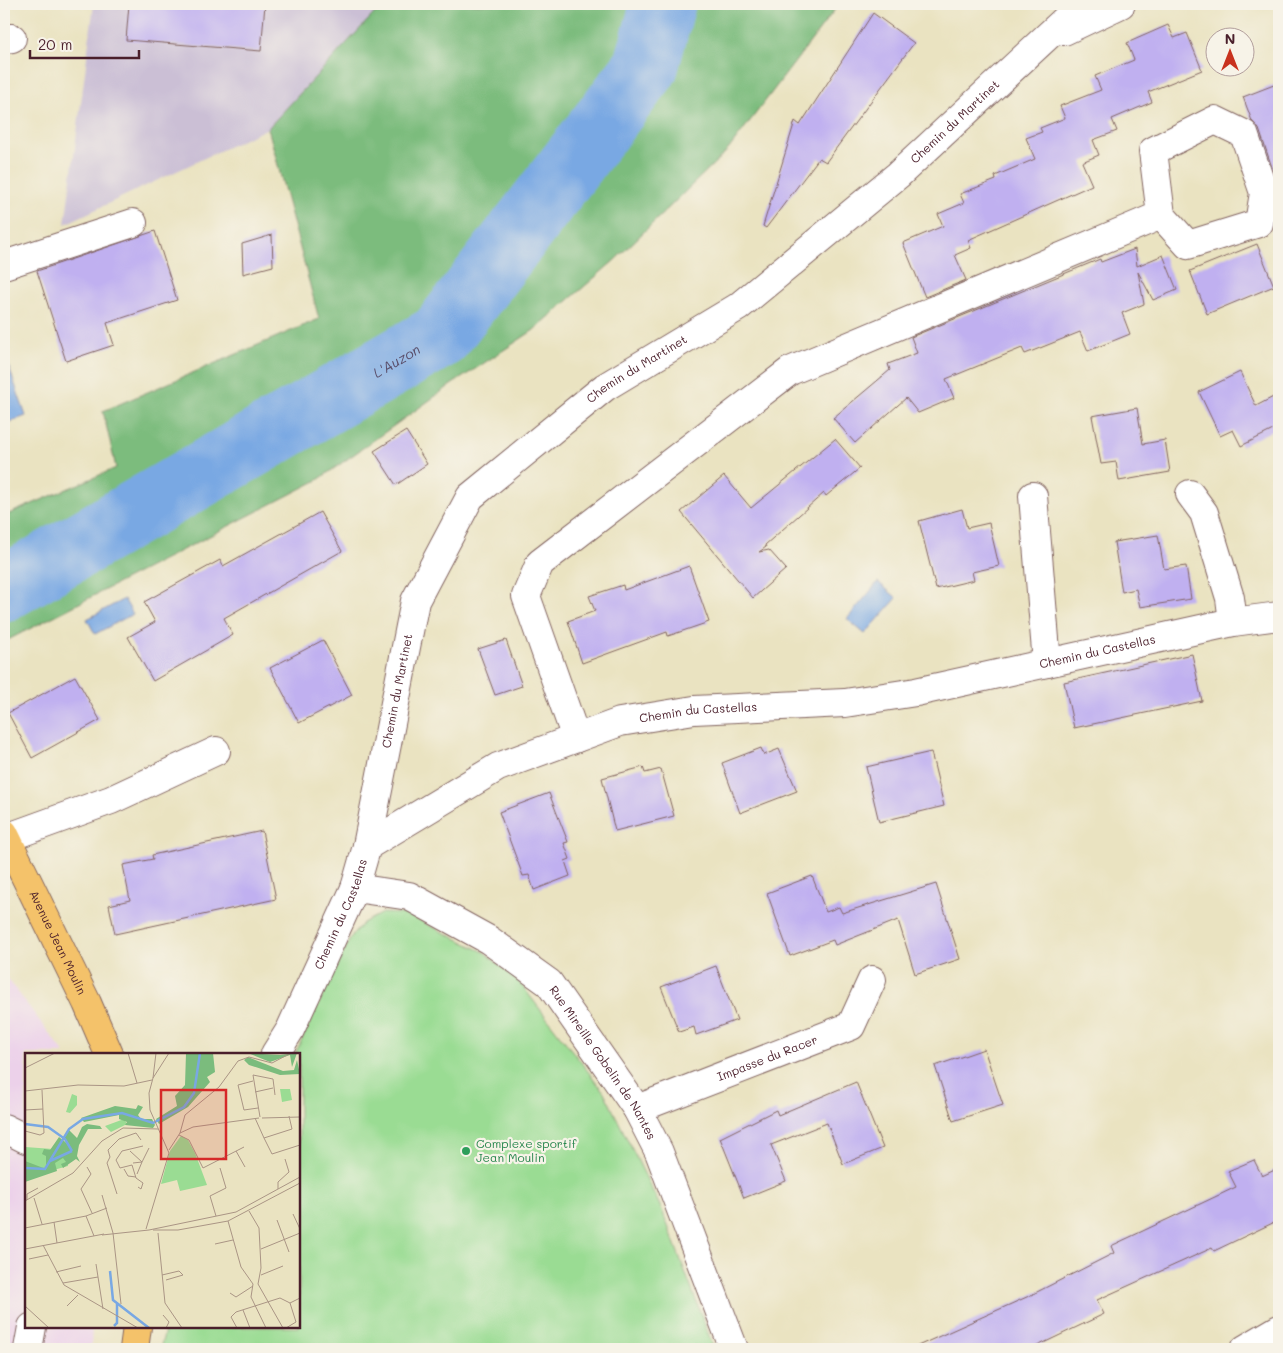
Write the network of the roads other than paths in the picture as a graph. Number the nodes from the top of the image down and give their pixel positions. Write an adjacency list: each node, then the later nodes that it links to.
1 (1082, 4): 3 (street, Chemin du Martinet)
2 (1121, 4): 3 (street)
3 (1045, 40): 15 (street, Chemin du Martinet)
4 (1161, 215): 4 (street); 12 (street)
5 (133, 223): 6 (street)
6 (4, 265)
7 (1190, 494): 10 (street)
8 (1033, 496): 11 (street)
9 (1279, 616): 10 (street, Chemin du Castellas)
10 (1233, 622): 11 (street, Chemin du Castellas)
11 (1047, 663): 12 (street, Chemin du Castellas)
12 (576, 738): 15 (street, Chemin du Castellas)
13 (216, 750): 14 (street)
14 (5, 836): 18 (main road, Avenue Jean Moulin)
15 (367, 846): 16 (street, Chemin du Castellas)
16 (355, 888): 19 (street, Chemin du Castellas); 20 (street, Rue Mireille Gobelin de Nantes)
17 (872, 980): 20 (street, Impasse du Racer)
18 (109, 1053)
19 (276, 1053)
20 (637, 1109): 28 (street, Rue Mireille Gobelin de Nantes)
21 (4, 1128): 22 (street)
22 (25, 1138)
23 (32, 1328): 26 (street)
24 (137, 1328): 27 (main road)
25 (1279, 1329): 29 (street)
26 (28, 1349)
27 (134, 1349)
28 (734, 1349)
29 (1245, 1349)

